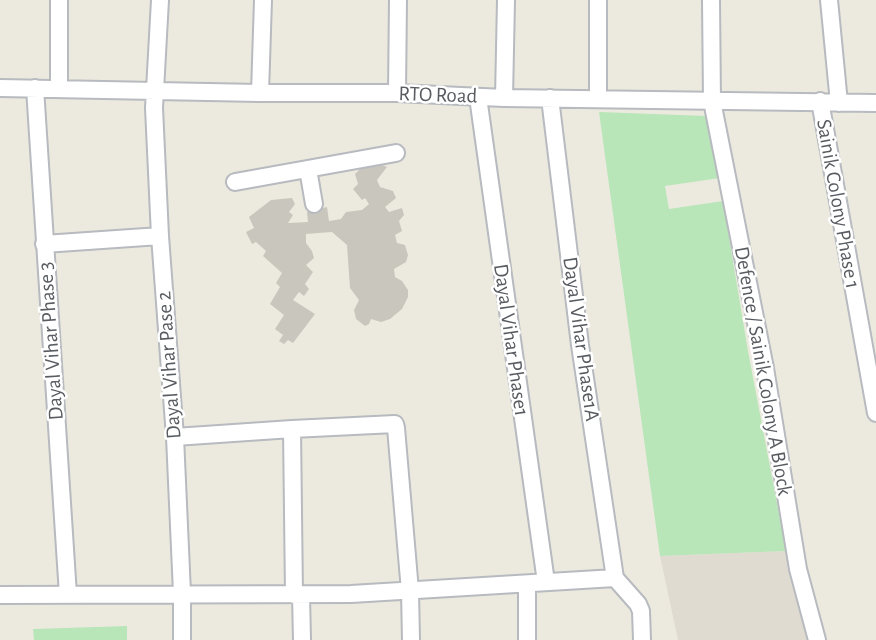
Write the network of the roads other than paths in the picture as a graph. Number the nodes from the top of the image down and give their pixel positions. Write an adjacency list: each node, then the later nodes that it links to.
1 (59, 0): 11 (street)
2 (160, 0): 12 (street, Dayal Vihar Pase 2)
3 (263, 0): 13 (street)
4 (398, 0): 14 (street)
5 (506, 0): 16 (street)
6 (598, 0): 18 (street)
7 (711, 0): 19 (street, Defence / Sainik Colony A Block)
8 (829, 0): 21 (street)
9 (0, 88): 10 (street, RTO Road)
10 (35, 88): 11 (street, RTO Road); 28 (street, Dayal Vihar Phase 3)
11 (59, 88): 12 (street, RTO Road)
12 (154, 90): 13 (street, RTO Road); 27 (street, Dayal Vihar Pase 2)
13 (260, 93): 14 (street, RTO Road)
14 (397, 93): 15 (street, RTO Road)
15 (478, 97): 16 (street, RTO Road); 33 (street, Dayal Vihar Phase1)
16 (504, 98): 17 (street, RTO Road)
17 (550, 98): 18 (street, RTO Road); 32 (street, Dayal Vihar Phase1A)
18 (598, 99): 19 (street, RTO Road)
19 (712, 101): 20 (street, RTO Road); 45 (street, Defence / Sainik Colony A Block)
20 (820, 101): 21 (street, RTO Road); 29 (street, Sainik Colony Phase 1)
21 (839, 103): 22 (street, RTO Road)
22 (876, 104)
23 (396, 153): 24 (street)
24 (308, 169): 25 (street); 26 (street)
25 (235, 182)
26 (314, 204)
27 (160, 236): 28 (street); 31 (street, Dayal Vihar Pase 2)
28 (44, 244): 38 (street, Dayal Vihar Phase 3)
29 (876, 412)
30 (292, 429): 31 (street); 35 (street); 39 (street)
31 (175, 436): 36 (street, Dayal Vihar Pase 2)
32 (615, 579): 33 (street); 44 (street)
33 (546, 582): 34 (street)
34 (527, 584): 35 (street); 43 (street)
35 (410, 591): 39 (street); 42 (street)
36 (182, 593): 38 (street); 39 (street); 40 (street, Dayal Vihar Pase 2)
37 (0, 595): 38 (street)
38 (68, 595)
39 (298, 595): 41 (street)
40 (182, 640)
41 (302, 640)
42 (411, 640)
43 (527, 640)
44 (642, 640)
45 (817, 640)

